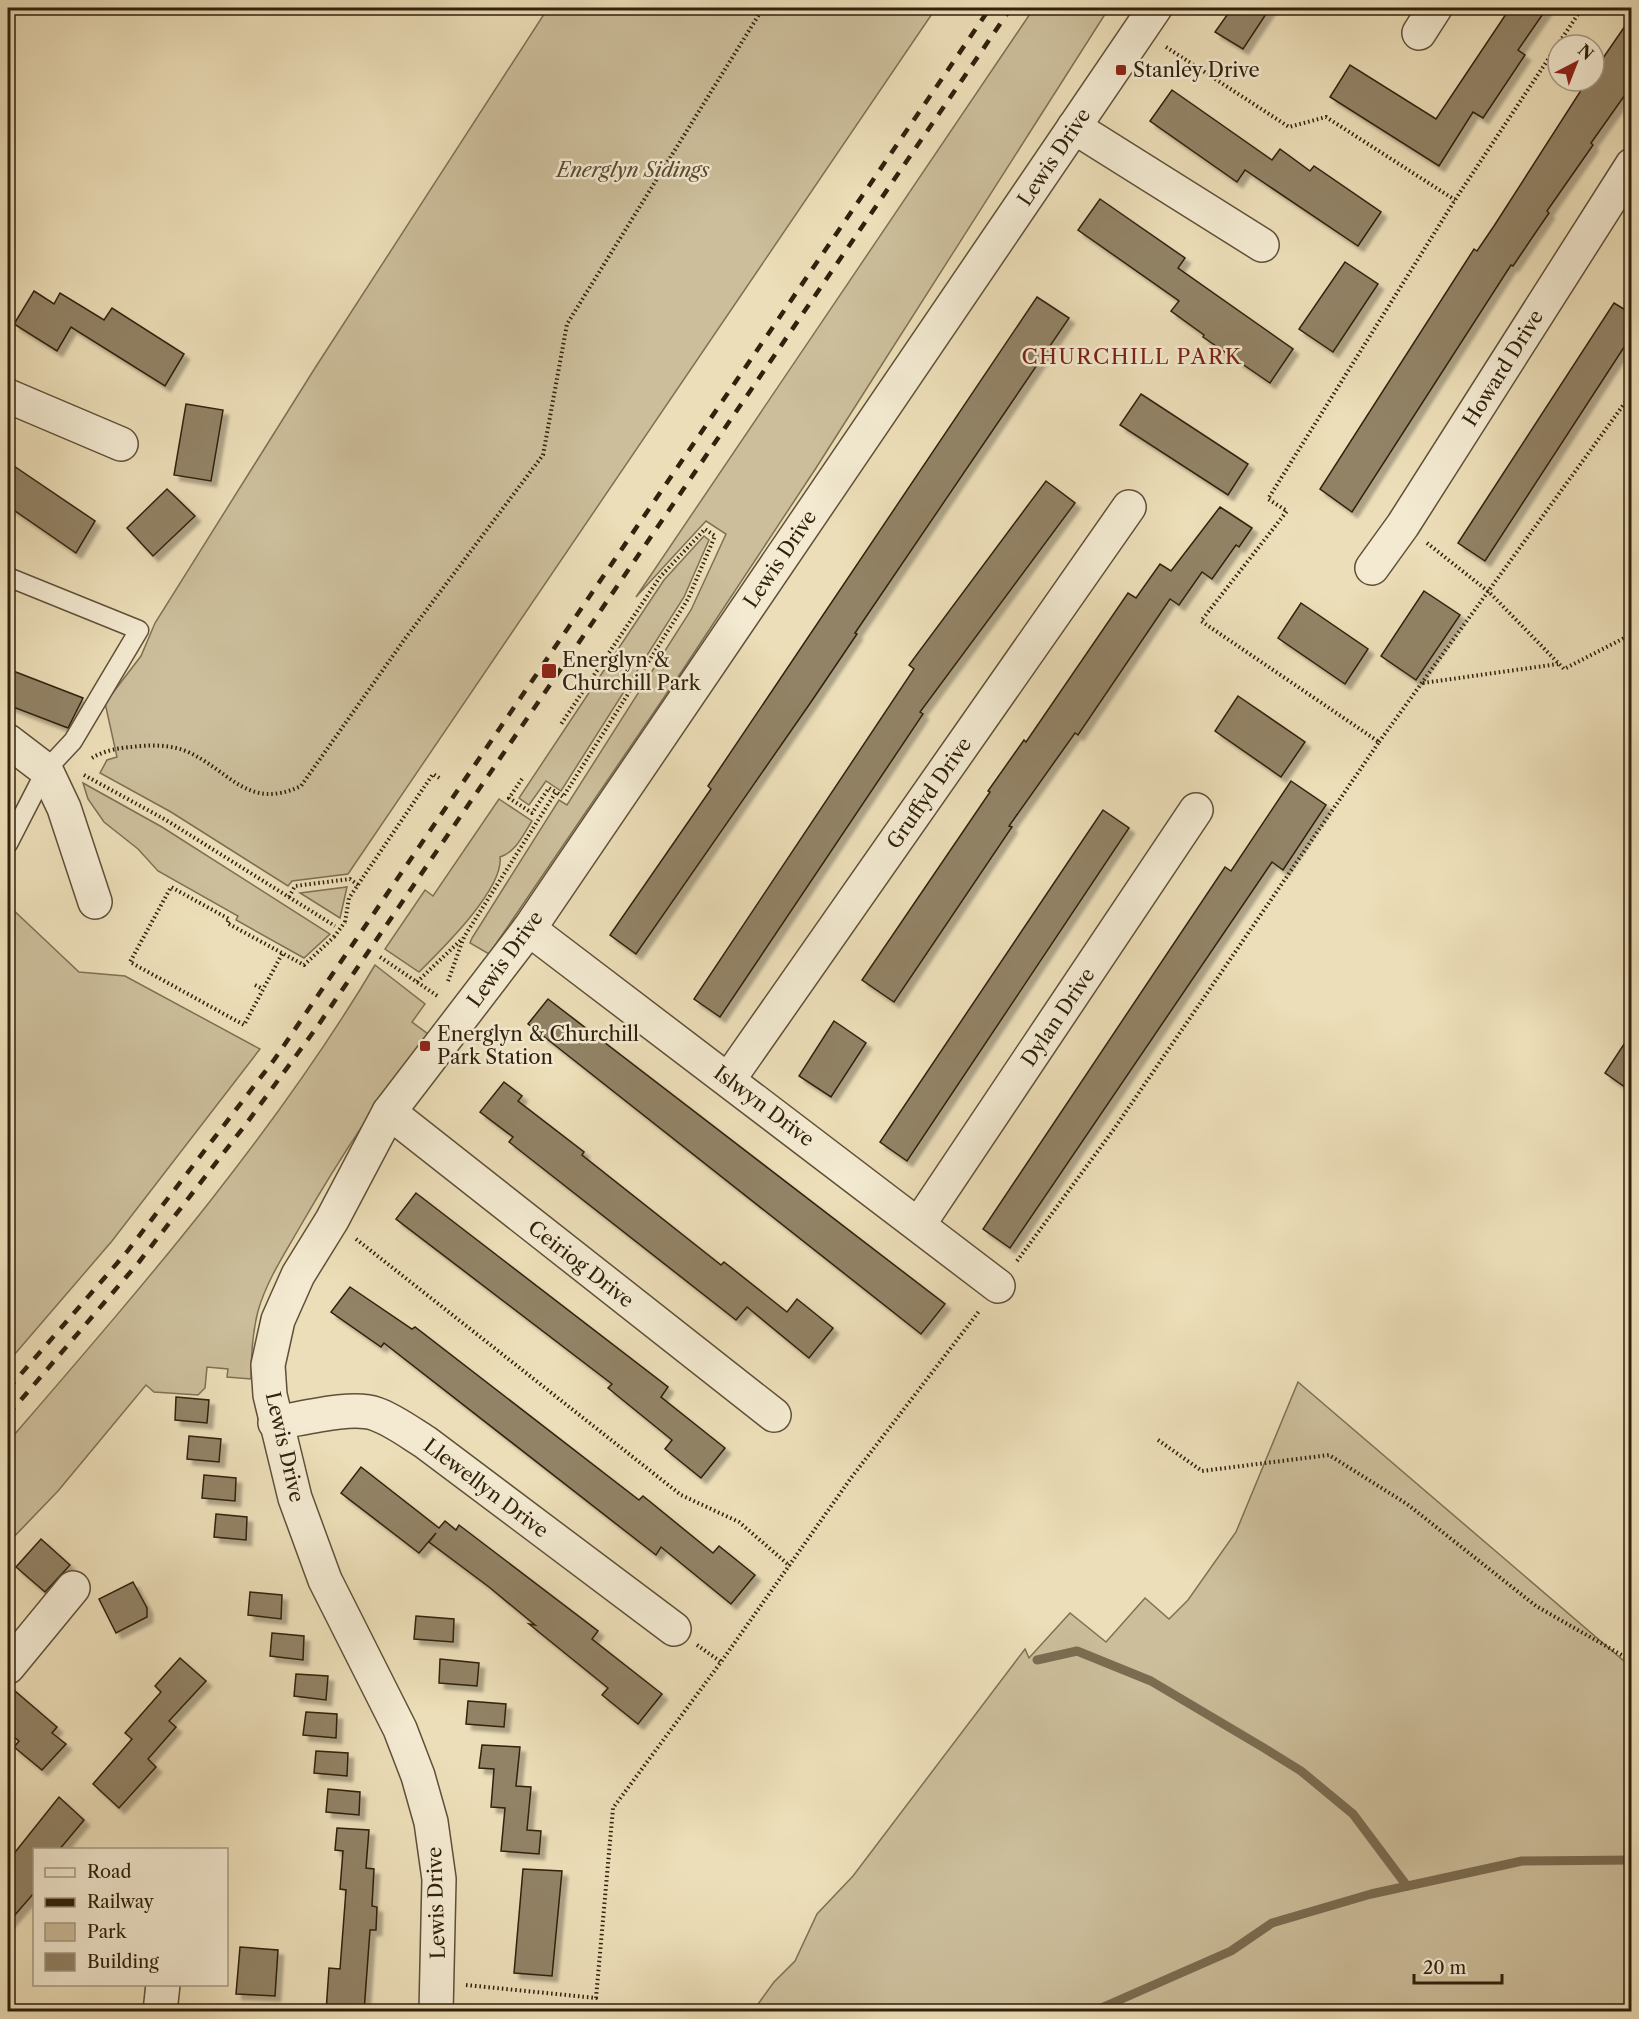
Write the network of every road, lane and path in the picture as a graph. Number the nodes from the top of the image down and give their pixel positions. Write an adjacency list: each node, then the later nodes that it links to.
1 (763, 8): 22 (path)
2 (1582, 8): 6 (path)
3 (1147, 19): 4 (street, Lewis Drive); 6 (path)
4 (1074, 127): 7 (street); 32 (street, Lewis Drive)
5 (1632, 165): 12 (street, Howard Drive)
6 (1455, 200): 21 (path)
7 (1262, 245)
8 (1632, 393): 15 (path)
9 (8, 396): 10 (street)
10 (121, 444)
11 (1129, 507): 39 (street, Gruffyd Drive)
12 (1403, 525): 13 (street, Howard Drive); 15 (path)
13 (1372, 568)
14 (8, 577): 22 (lane)
15 (1489, 592): 17 (path); 18 (path)
16 (1632, 634): 17 (path)
17 (1559, 664): 18 (path)
18 (1422, 683): 21 (path)
19 (561, 724): 25 (path)
20 (8, 741): 22 (street)
21 (1379, 742): 43 (path)
22 (61, 770): 27 (lane); 29 (path); 30 (street)
23 (441, 779): 28 (path)
24 (522, 779): 25 (path)
25 (556, 792): 33 (path)
26 (1196, 810): 42 (street, Dylan Drive)
27 (8, 844)
28 (358, 885): 29 (path); 34 (path, bridge)
29 (289, 897): 31 (path)
30 (94, 902)
31 (335, 926)
32 (529, 929): 39 (street, Islwyn Drive); 40 (street, Lewis Drive)
33 (464, 937): 36 (path); 36 (path)
34 (282, 954): 38 (path); 38 (path)
35 (380, 957): 36 (path)
36 (417, 982)
37 (255, 984): 38 (path)
38 (263, 989)
39 (729, 1079): 42 (street, Islwyn Drive)
40 (389, 1112): 41 (street, Lewis Drive); 44 (street, Ceiriog Drive)
41 (332, 1220): 45 (street, Lewis Drive); 47 (path)
42 (919, 1224): 43 (street, Islwyn Drive)
43 (999, 1286): 47 (path)
44 (774, 1416)
45 (276, 1423): 49 (street, Llewellyn Drive); 53 (street, Lewis Drive)
46 (1158, 1440): 50 (path)
47 (790, 1566): 53 (path)
48 (73, 1588): 51 (street)
49 (674, 1629)
50 (1632, 1661)
51 (8, 1667)
52 (163, 1986): 54 (street)
53 (437, 1997)
54 (160, 2012)

